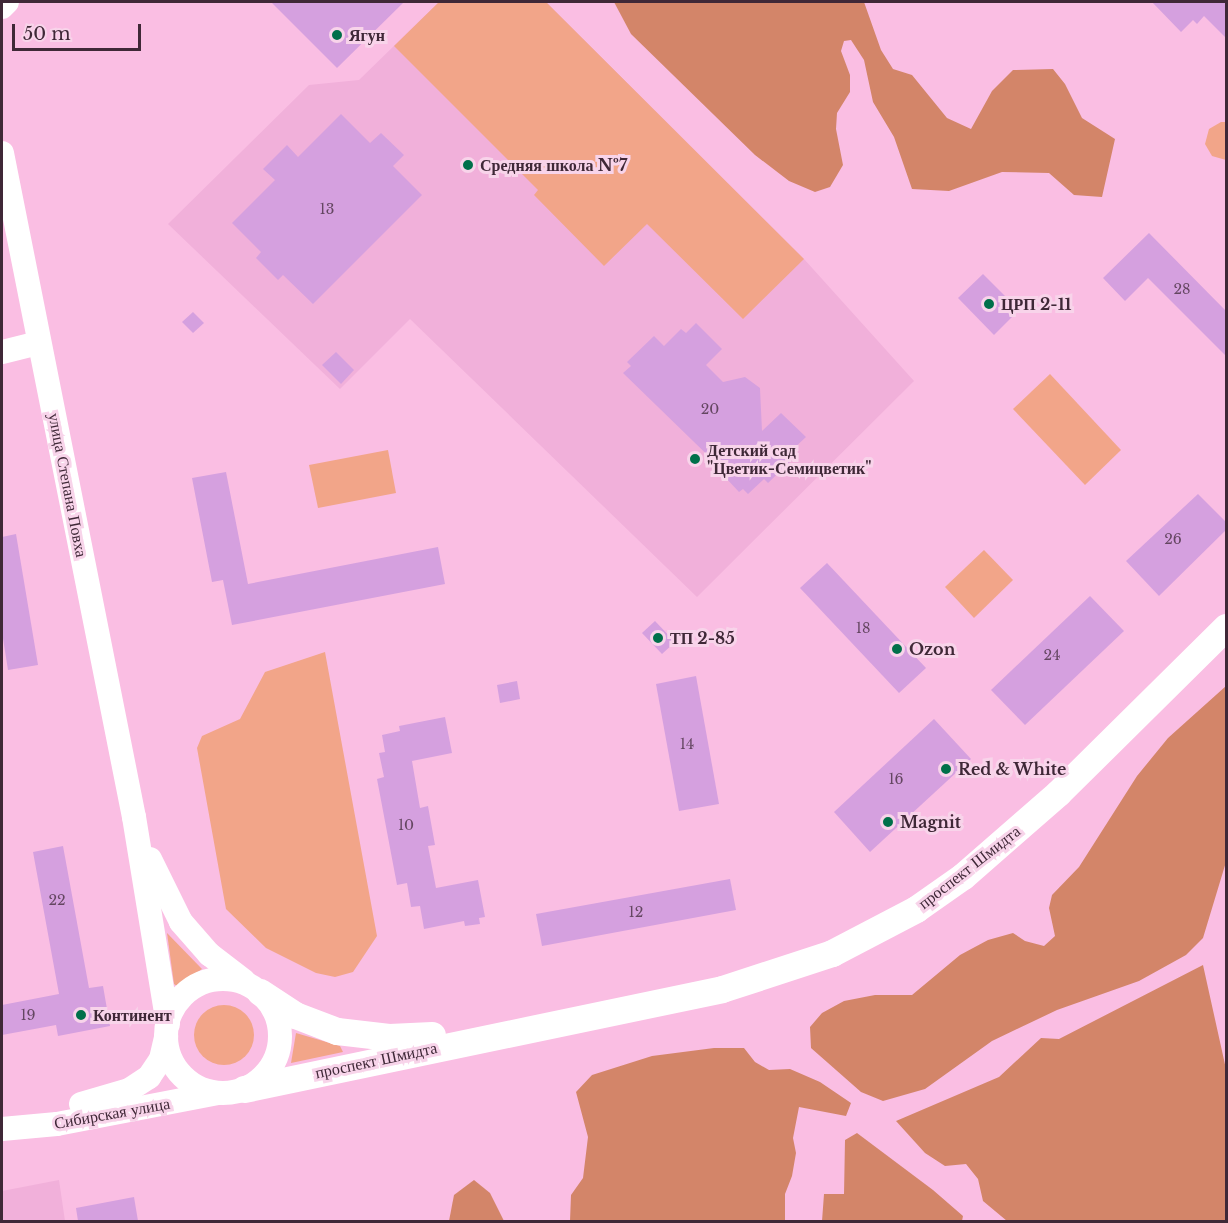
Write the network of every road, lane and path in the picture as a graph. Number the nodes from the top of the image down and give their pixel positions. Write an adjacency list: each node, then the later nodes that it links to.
1 (7, 2): 2 (street)
2 (2, 7)
3 (2, 153): 4 (street, улица Степана Повха)
4 (39, 343): 5 (street); 7 (street, улица Степана Повха)
5 (2, 352)
6 (1227, 627): 10 (main road, проспект Шмидта)
7 (134, 817): 8 (street, улица Степана Повха); 9 (street, улица Степана Повха)
8 (254, 988): 9 (street); 10 (main road, проспект Шмидта); 11 (street)
9 (167, 1028): 11 (street); 12 (street, Сибирская улица)
10 (508, 1031): 11 (main road, проспект Шмидта)
11 (233, 1091): 12 (street, Сибирская улица)
12 (2, 1127)

